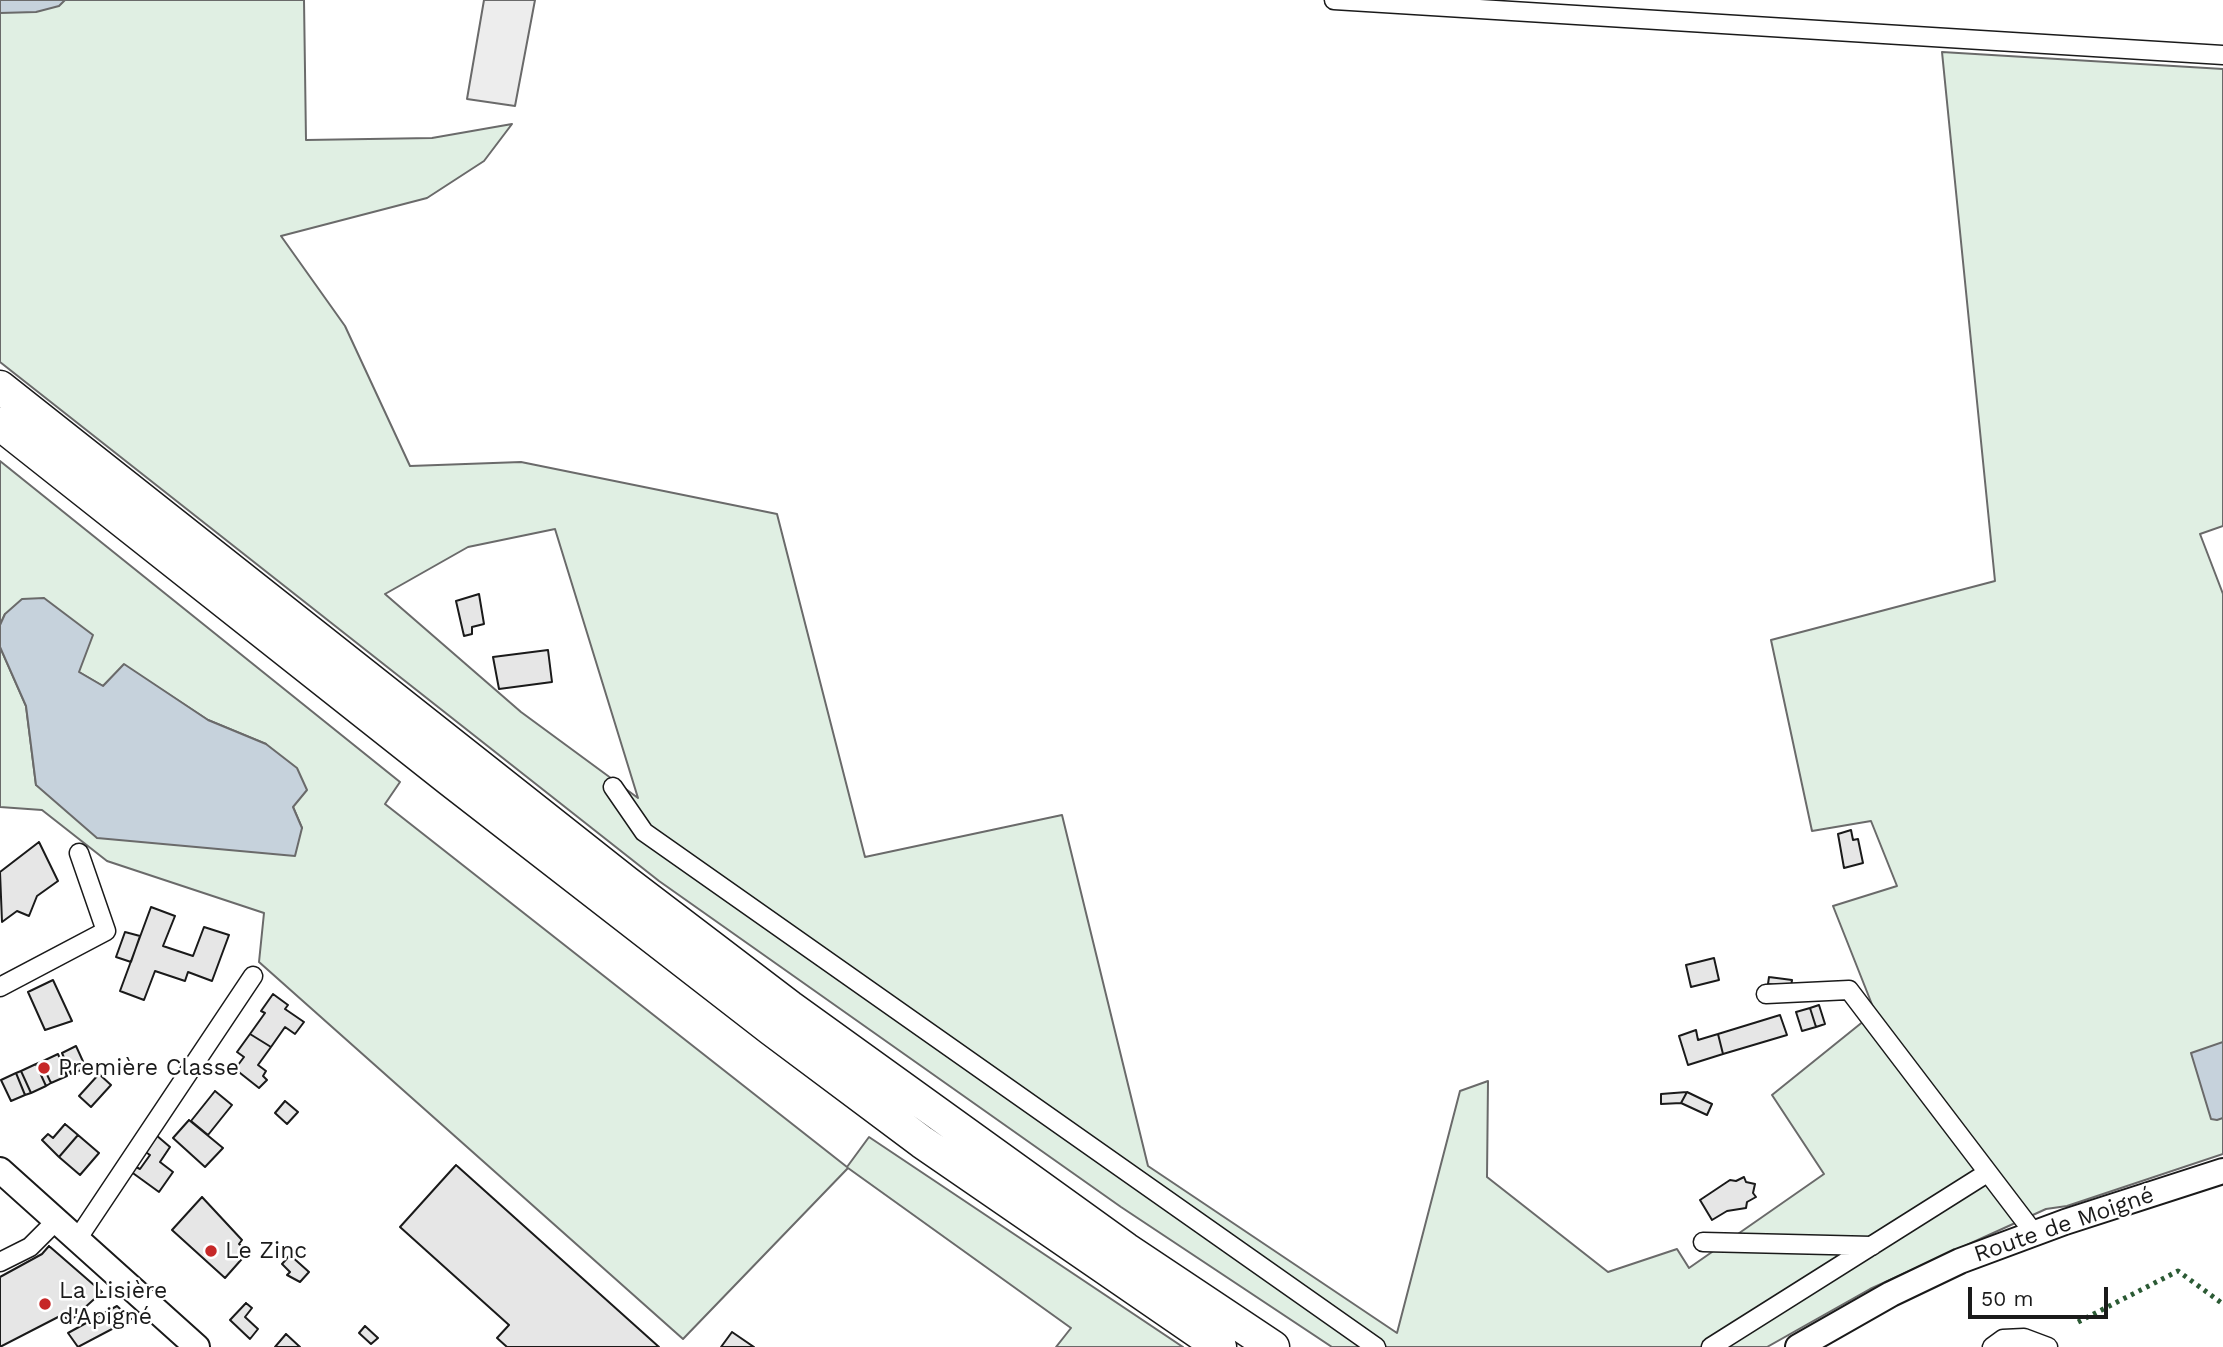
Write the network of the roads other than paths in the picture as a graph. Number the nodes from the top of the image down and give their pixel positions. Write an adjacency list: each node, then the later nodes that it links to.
1 (1334, 0): 2 (street)
2 (2223, 55)
3 (0, 387): 21 (highway)
4 (0, 424): 20 (highway)
5 (613, 787): 22 (street)
6 (79, 853): 8 (street)
7 (253, 976): 15 (street)
8 (0, 987)
9 (1766, 994): 12 (street)
10 (0, 1170): 13 (street)
11 (2223, 1171): 14 (street, Route de Moigné)
12 (1987, 1172): 14 (street); 17 (street)
13 (55, 1222): 15 (street); 18 (street)
14 (2034, 1233): 24 (street, Route de Moigné)
15 (76, 1241): 19 (street)
16 (1703, 1242): 17 (street)
17 (1872, 1246): 23 (street)
18 (0, 1262)
19 (197, 1347)
20 (1220, 1347)
21 (1273, 1347)
22 (1376, 1347)
23 (1711, 1347)
24 (1798, 1347)
25 (1992, 1347): 26 (street)
26 (2048, 1347)

